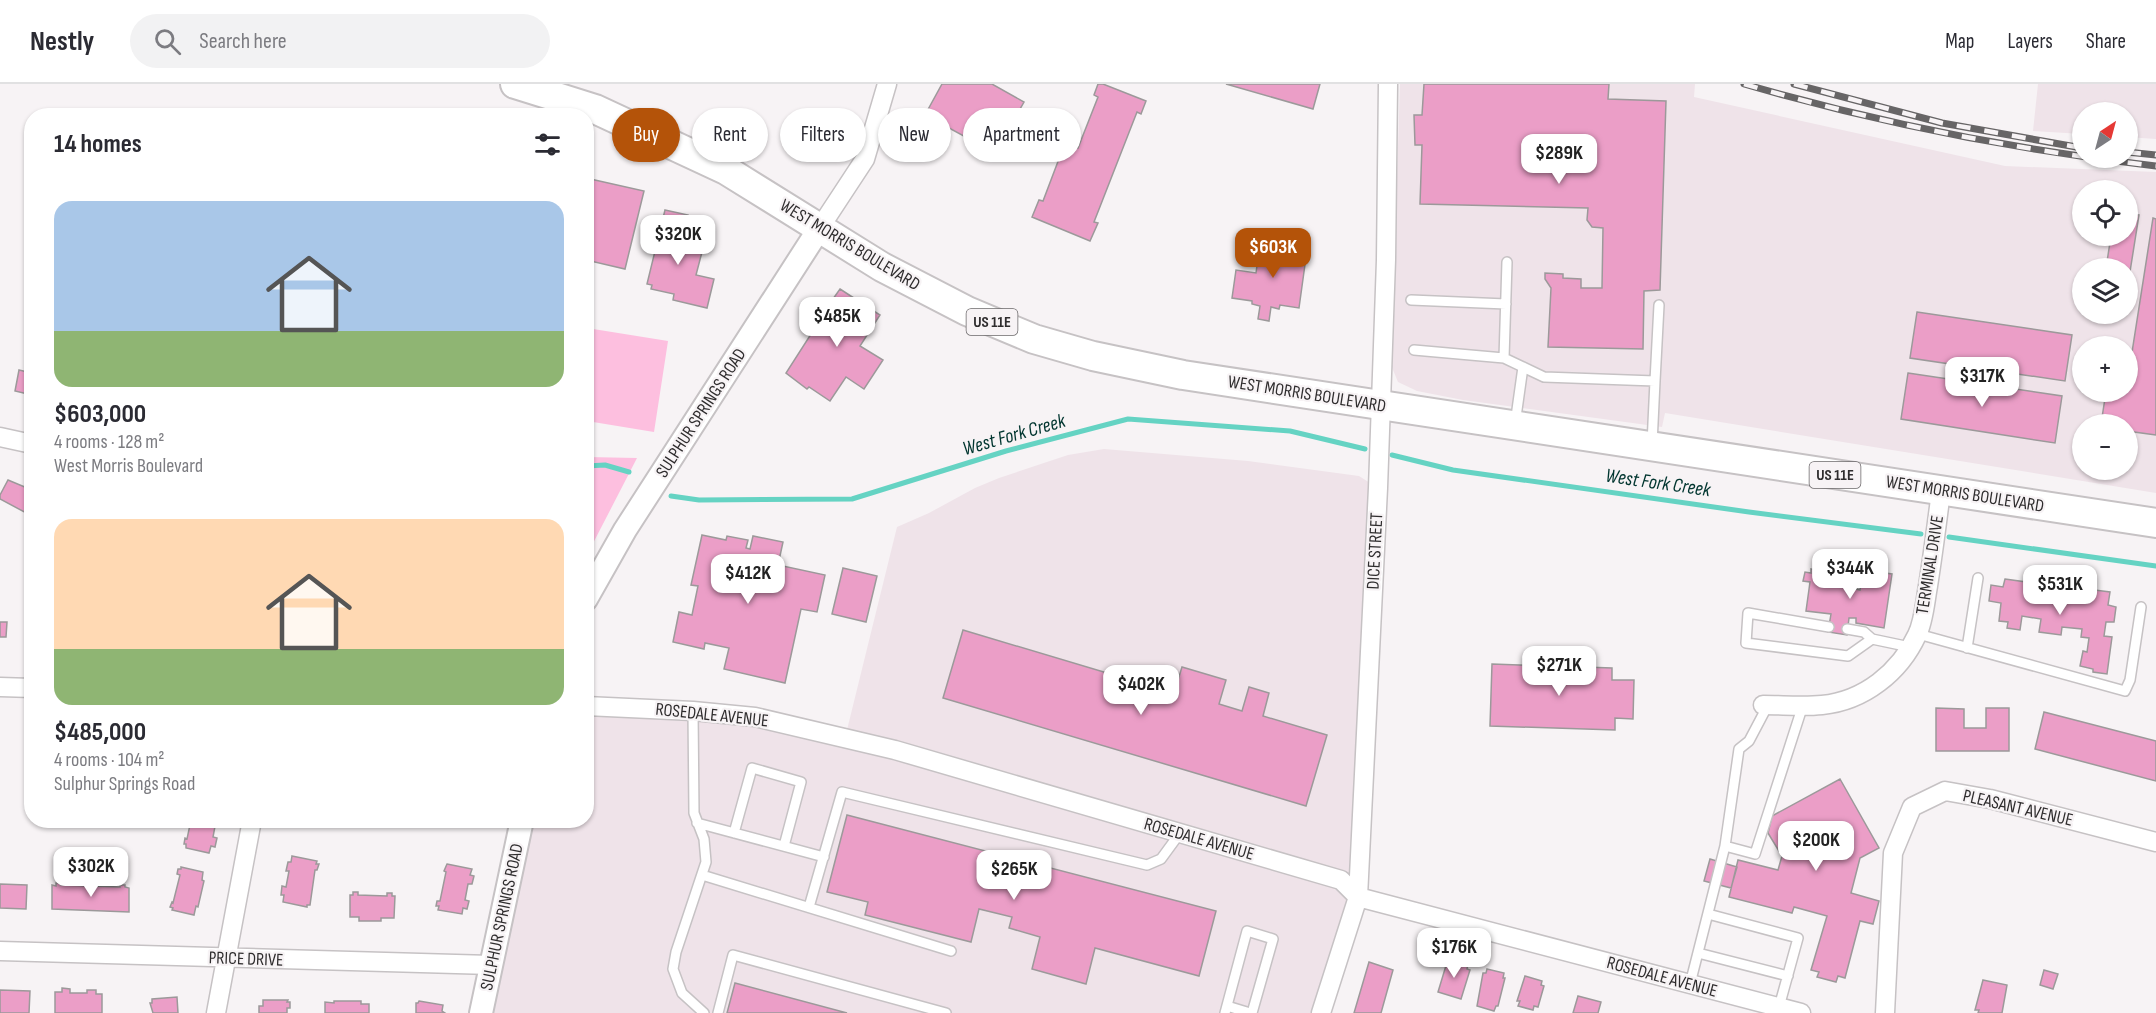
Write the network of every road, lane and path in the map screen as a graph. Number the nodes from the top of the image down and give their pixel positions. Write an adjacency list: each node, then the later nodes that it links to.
1 (515, 84): 4 (main road, WEST MORRIS BOULEVARD / US 11E)
2 (887, 84): 6 (street)
3 (1388, 84): 15 (street, DICE STREET)
4 (593, 108)
5 (594, 108): 6 (main road, WEST MORRIS BOULEVARD / US 11E)
6 (819, 229): 15 (main road, WEST MORRIS BOULEVARD / US 11E); 23 (street, SULPHUR SPRINGS ROAD)
7 (1507, 262): 9 (lane)
8 (1411, 300): 9 (lane)
9 (1506, 304): 12 (lane)
10 (1659, 305): 14 (lane)
11 (1414, 350): 12 (lane)
12 (1504, 358): 13 (lane)
13 (1523, 367): 14 (lane); 16 (lane)
14 (1655, 381): 19 (lane)
15 (1379, 405): 16 (main road, WEST MORRIS BOULEVARD / US 11E); 46 (street, DICE STREET)
16 (1515, 426): 19 (main road, WEST MORRIS BOULEVARD / US 11E)
17 (0, 437): 18 (street)
18 (24, 442)
19 (1652, 447): 20 (main road, WEST MORRIS BOULEVARD / US 11E)
20 (1941, 491): 21 (main road, WEST MORRIS BOULEVARD / US 11E); 28 (street, TERMINAL DRIVE)
21 (2156, 523)
22 (1978, 578): 29 (lane)
23 (594, 585)
24 (2141, 607): 29 (lane)
25 (1829, 627): 27 (lane)
26 (1847, 629): 27 (lane)
27 (1872, 639): 28 (lane)
28 (1914, 640): 29 (lane); 33 (street, TERMINAL DRIVE)
29 (1967, 648)
30 (0, 687): 31 (street)
31 (24, 688)
32 (1766, 705): 33 (street, TERMINAL DRIVE); 43 (lane)
33 (1803, 705): 43 (lane)
34 (594, 706): 35 (street, ROSEDALE AVENUE)
35 (693, 711): 36 (lane); 40 (street, ROSEDALE AVENUE)
36 (697, 823): 39 (lane); 45 (lane)
37 (250, 828): 52 (street)
38 (520, 828): 53 (street, SULPHUR SPRINGS ROAD)
39 (734, 833): 42 (lane); 42 (lane)
40 (1180, 833): 44 (lane); 46 (street, ROSEDALE AVENUE)
41 (2156, 842): 66 (street, PLEASANT AVENUE)
42 (784, 846): 44 (lane)
43 (1725, 846): 48 (lane)
44 (824, 857): 47 (lane)
45 (702, 874): 47 (lane); 60 (lane)
46 (1358, 897): 55 (street, ROSEDALE AVENUE); 64 (street, DICE STREET)
47 (809, 907): 50 (lane)
48 (1708, 914): 51 (lane); 54 (lane)
49 (0, 951): 52 (street, PRICE DRIVE)
50 (951, 951)
51 (1698, 953): 54 (lane); 55 (lane)
52 (226, 958): 53 (street, PRICE DRIVE); 58 (street)
53 (491, 965): 59 (street, SULPHUR SPRINGS ROAD)
54 (1788, 976): 56 (lane)
55 (1690, 984): 56 (street, ROSEDALE AVENUE)
56 (1779, 1007): 65 (street, ROSEDALE AVENUE)
57 (1226, 1010): 63 (lane); 63 (lane)
58 (216, 1013)
59 (481, 1013)
60 (704, 1013)
61 (718, 1013): 62 (lane)
62 (946, 1013)
63 (1251, 1013)
64 (1321, 1013)
65 (1801, 1013)
66 (1885, 1013)

